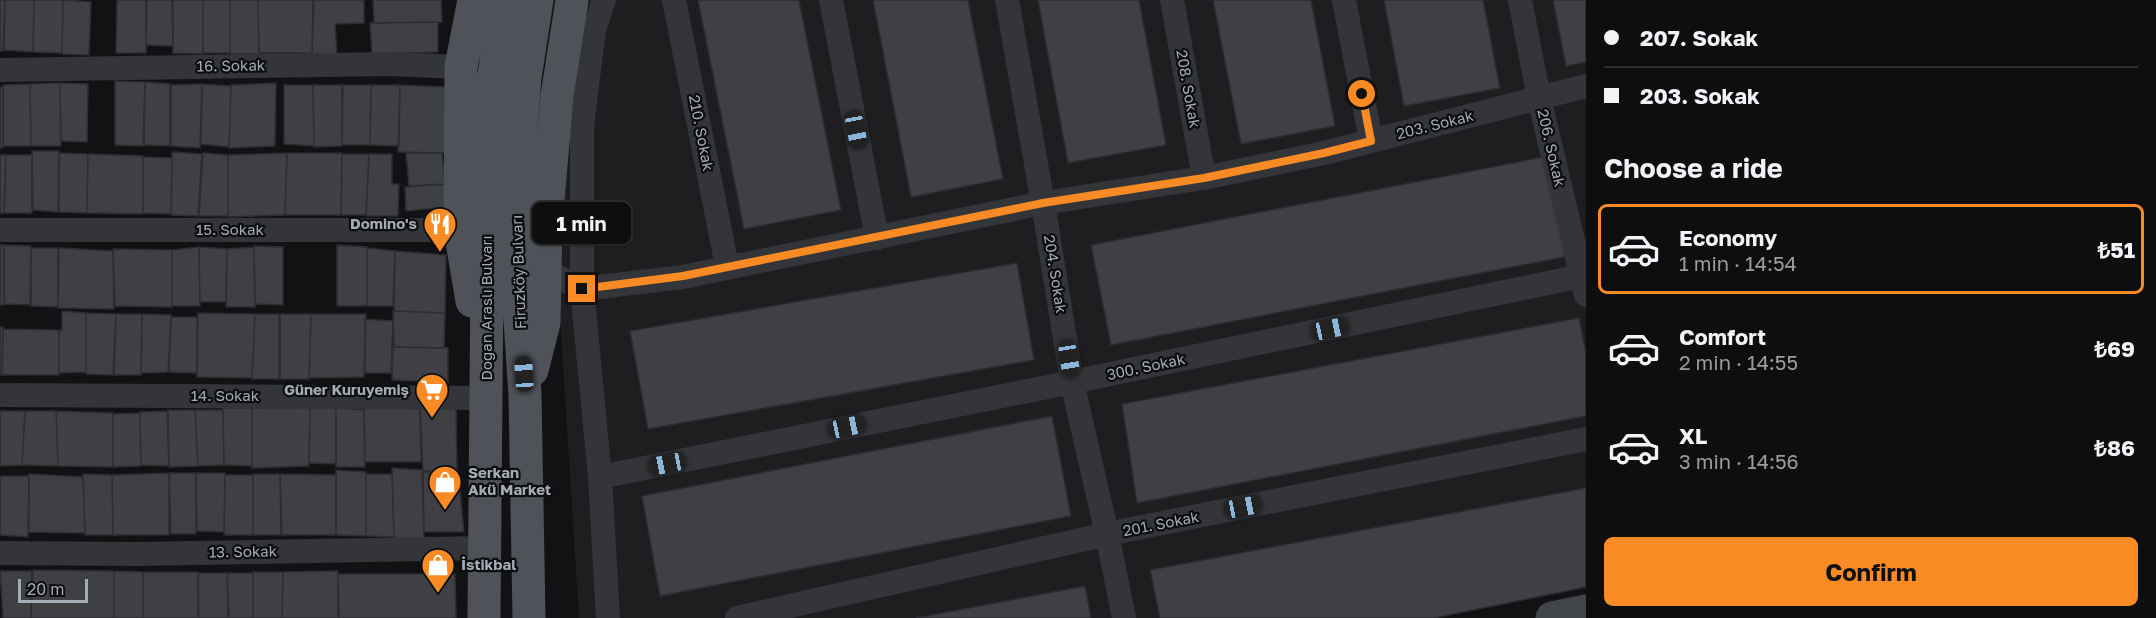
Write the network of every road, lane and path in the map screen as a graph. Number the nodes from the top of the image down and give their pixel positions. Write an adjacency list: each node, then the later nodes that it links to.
1 (457, 0): 13 (street)
2 (474, 0): 13 (main road)
3 (505, 0): 31 (main road, Doğan Araslı Bulvarı)
4 (537, 0): 30 (main road, Firuzköy Bulvarı)
5 (572, 0): 24 (main road)
6 (604, 0): 26 (street)
7 (674, 0): 23 (street, 210. Sokak)
8 (831, 0): 22 (street)
9 (1006, 0): 19 (street, 204. Sokak)
10 (1172, 0): 18 (street, 208. Sokak)
11 (1344, 0): 17 (street)
12 (1520, 0): 16 (street, 206. Sokak)
13 (461, 67): 14 (street, 16. Sokak); 21 (main road)
14 (0, 70)
15 (1586, 86): 16 (street, 203. Sokak)
16 (1539, 98): 17 (street, 203. Sokak); 25 (street, 206. Sokak)
17 (1371, 141): 18 (street, 203. Sokak)
18 (1204, 178): 19 (street, 203. Sokak)
19 (1043, 203): 22 (street, 203. Sokak); 28 (street, 204. Sokak)
20 (0, 230): 21 (street, 15. Sokak)
21 (460, 230): 31 (main road)
22 (878, 238): 23 (street, 203. Sokak)
23 (727, 266): 26 (street, 203. Sokak)
24 (544, 270): 26 (street); 27 (main road)
25 (1584, 282): 28 (street, 300. Sokak)
26 (582, 289): 27 (street); 33 (street)
27 (544, 323): 30 (main road)
28 (1072, 382): 33 (street, 300. Sokak); 34 (street, 204. Sokak)
29 (0, 395): 31 (street, 14. Sokak)
30 (525, 395): 39 (main road, Firuzköy Bulvarı)
31 (487, 398): 35 (main road, Doğan Araslı Bulvarı)
32 (1586, 439): 34 (street, 201. Sokak)
33 (600, 477): 40 (street)
34 (1107, 534): 41 (street, 201. Sokak); 42 (street, 204. Sokak)
35 (486, 548): 36 (street, 13. Sokak); 38 (main road, Doğan Araslı Bulvarı)
36 (0, 553)
37 (1586, 611): 43 (street)
38 (484, 618)
39 (529, 618)
40 (608, 618)
41 (737, 618)
42 (1124, 618)
43 (1552, 618)

